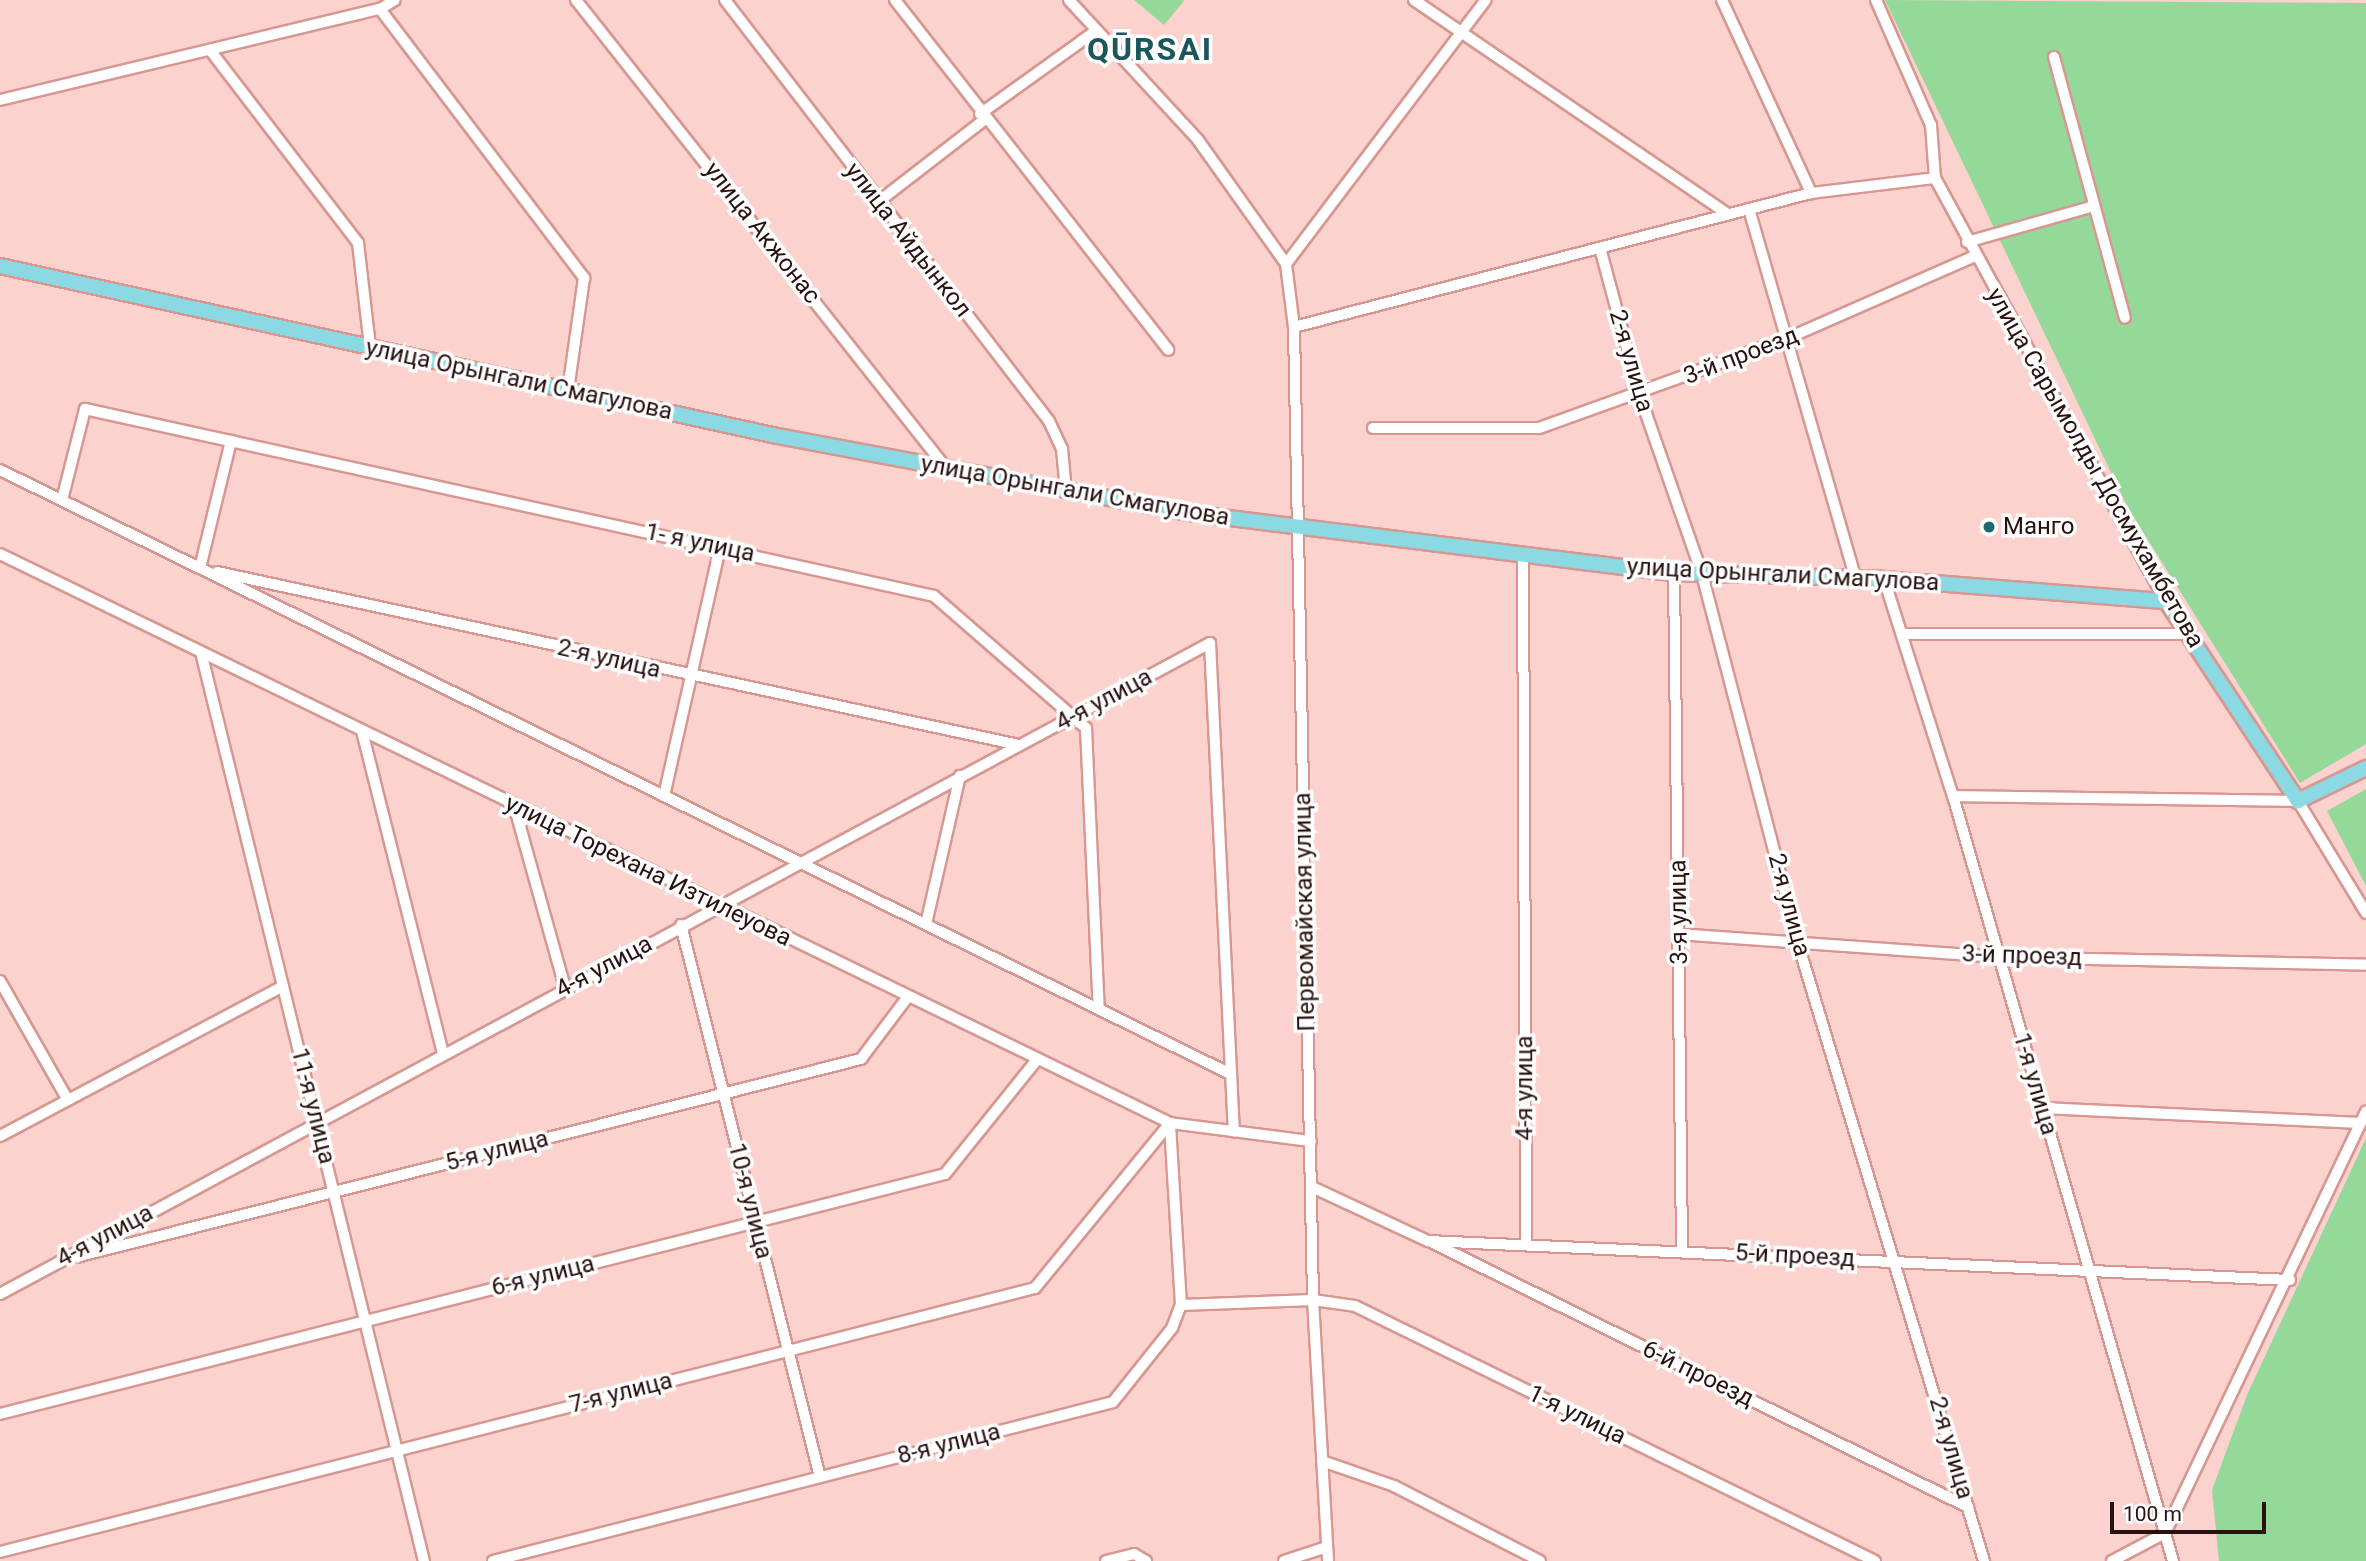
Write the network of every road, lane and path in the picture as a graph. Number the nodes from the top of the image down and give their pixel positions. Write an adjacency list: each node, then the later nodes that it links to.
1 (395, 0): 10 (street)
2 (576, 0): 37 (street, улица Акжонас)
3 (725, 0): 19 (street, улица Айдынкол)
4 (895, 0): 16 (street)
5 (1069, 0): 11 (street)
6 (1414, 0): 12 (street)
7 (1486, 0): 12 (street)
8 (1722, 0): 18 (street)
9 (1876, 0): 17 (street, улица Сарымолды Досмухамбетова)
10 (380, 9): 13 (street); 33 (street)
11 (1094, 32): 16 (street); 26 (street)
12 (1462, 34): 22 (street); 26 (street)
13 (210, 50): 15 (street); 31 (street)
14 (2054, 57): 20 (street)
15 (0, 100)
16 (982, 117): 19 (street); 32 (street)
17 (1935, 178): 18 (street); 23 (street, улица Сарымолды Досмухамбетова)
18 (1811, 193): 21 (street)
19 (878, 202): 39 (street, улица Айдынкол)
20 (2094, 206): 23 (street); 28 (street)
21 (1749, 209): 22 (street); 30 (street)
22 (1728, 214): 24 (street)
23 (1967, 242): 25 (street, улица Сарымолды Досмухамбетова)
24 (1600, 248): 29 (street); 34 (street, 2-я улица)
25 (1975, 256): 30 (street, 3-й проезд); 50 (street, улица Сарымолды Досмухамбетова)
26 (1286, 264): 29 (street, Первомайская улица)
27 (0, 266): 31 (main road, улица Орынгали Смагулова)
28 (2125, 318)
29 (1294, 327): 41 (street, Первомайская улица)
30 (1786, 339): 34 (street, 3-й проезд); 48 (street)
31 (370, 347): 33 (main road, улица Орынгали Смагулова)
32 (1168, 350)
33 (568, 390): 37 (main road, улица Орынгали Смагулова)
34 (1640, 396): 35 (street, 3-й проезд); 47 (street, 2-я улица)
35 (1373, 428)
36 (231, 441): 40 (street, 1- я улица); 42 (street, 1- я улица); 45 (street)
37 (946, 468): 39 (main road, улица Орынгали Смагулова)
38 (0, 470): 40 (street)
39 (1066, 491): 41 (main road, улица Орынгали Смагулова)
40 (62, 500): 45 (street)
41 (1295, 529): 44 (main road, улица Орынгали Смагулова); 90 (street, Первомайская улица)
42 (720, 547): 54 (street); 55 (street, 1- я улица)
43 (0, 554): 53 (street, улица Торехана Изтилеуова)
44 (1523, 555): 46 (main road, улица Орынгали Смагулова); 95 (street, 4-я улица)
45 (200, 568): 54 (street, 2-я улица); 60 (street)
46 (1674, 573): 47 (main road, улица Орынгали Смагулова); 69 (street, 3-я улица)
47 (1702, 574): 48 (main road, улица Орынгали Смагулова); 70 (street, 2-я улица)
48 (1855, 577): 49 (main road, улица Орынгали Смагулова)
49 (1884, 579): 50 (main road, улица Орынгали Смагулова); 52 (street, 1-я улица)
50 (2166, 601): 51 (main road, улица Сарымолды Досмухамбетова)
51 (2188, 634): 52 (street); 62 (main road, улица Сарымолды Досмухамбетова)
52 (1902, 635): 61 (street, 1-я улица)
53 (201, 652): 56 (street, улица Торехана Изтилеуова); 74 (street, 11-я улица)
54 (693, 677): 57 (street, 2-я улица); 60 (street)
55 (1072, 717): 57 (street, 4-я улица); 77 (street, 1- я улица); 80 (street, 4-я улица)
56 (362, 731): 63 (street, улица Торехана Изтилеуова); 78 (street)
57 (1019, 745): 59 (street, 4-я улица)
58 (2366, 768): 62 (main road)
59 (960, 776): 64 (street, 4-я улица); 67 (street)
60 (664, 796): 64 (street)
61 (1953, 796): 62 (street); 71 (street, 1-я улица)
62 (2298, 801): 66 (street, улица Сарымолды Досмухамбетова)
63 (514, 805): 65 (street, улица Торехана Изтилеуова); 75 (street)
64 (797, 861): 65 (street, 4-я улица); 67 (street)
65 (718, 905): 68 (street, 4-я улица); 76 (street, улица Торехана Изтилеуова)
66 (2366, 913)
67 (926, 924): 77 (street)
68 (681, 925): 75 (street, 4-я улица); 81 (street, 10-я улица)
69 (1679, 934): 70 (street, 3-й проезд); 96 (street, 3-я улица)
70 (1797, 940): 71 (street, 3-й проезд); 97 (street, 2-я улица)
71 (1997, 957): 72 (street, 3-й проезд); 83 (street, 1-я улица)
72 (2366, 965)
73 (0, 981): 82 (street)
74 (283, 986): 82 (street); 85 (street, 11-я улица)
75 (565, 988): 78 (street, 4-я улица)
76 (906, 998): 79 (street, улица Торехана Изтилеуова); 81 (street, 5-я улица)
77 (1099, 1009): 80 (street)
78 (443, 1054): 85 (street, 4-я улица)
79 (1036, 1061): 86 (street, улица Торехана Изтилеуова); 93 (street, 6-я улица)
80 (1231, 1073): 88 (street)
81 (723, 1094): 92 (street, 5-я улица); 93 (street, 10-я улица)
82 (68, 1100): 89 (street)
83 (2042, 1108): 87 (street); 99 (street, 1-я улица)
84 (2366, 1112): 87 (street)
85 (316, 1122): 92 (street, 11-я улица); 98 (street, 4-я улица)
86 (1170, 1123): 88 (street, улица Торехана Изтилеуова); 103 (street, 8-я улица); 105 (street, 7-я улица)
87 (2361, 1124): 100 (street)
88 (1234, 1131): 90 (street, улица Торехана Изтилеуова)
89 (0, 1136)
90 (1311, 1141): 91 (street, Первомайская улица)
91 (1312, 1187): 94 (street, 5-й проезд); 102 (street, Первомайская улица)
92 (334, 1192): 98 (street, 5-я улица); 104 (street, 11-я улица)
93 (755, 1222): 104 (street, 6-я улица); 105 (street, 10-я улица)
94 (1428, 1241): 95 (street, 5-й проезд); 110 (street, 6-й проезд)
95 (1526, 1243): 96 (street, 5-й проезд)
96 (1682, 1250): 97 (street, 5-й проезд)
97 (1896, 1261): 99 (street, 5-й проезд); 110 (street, 2-я улица)
98 (59, 1262): 101 (street, 4-я улица)
99 (2088, 1271): 100 (street, 5-й проезд); 111 (street, 1-я улица)
100 (2290, 1280): 111 (street)
101 (0, 1294)
102 (1313, 1300): 103 (street, 1-я улица); 108 (street, Первомайская улица); 121 (street, 1-я улица)
103 (1181, 1305): 109 (street, 8-я улица)
104 (365, 1321): 106 (street, 6-я улица); 107 (street, 11-я улица)
105 (788, 1351): 107 (street, 7-я улица); 109 (street, 10-я улица)
106 (0, 1414)
107 (397, 1451): 113 (street, 7-я улица); 114 (street, 11-я улица)
108 (1322, 1461): 112 (street, Первомайская улица); 120 (street)
109 (820, 1477): 115 (street, 8-я улица)
110 (1968, 1507): 122 (street, 2-я улица)
111 (2165, 1533): 123 (street); 124 (street)
112 (1327, 1547): 118 (street); 119 (street, Первомайская улица)
113 (0, 1552)
114 (424, 1561)
115 (493, 1561)
116 (1106, 1561): 117 (street)
117 (1146, 1561)
118 (1284, 1561)
119 (1328, 1561)
120 (1540, 1561)
121 (1875, 1561)
122 (1984, 1561)
123 (2112, 1561)
124 (2173, 1561)

